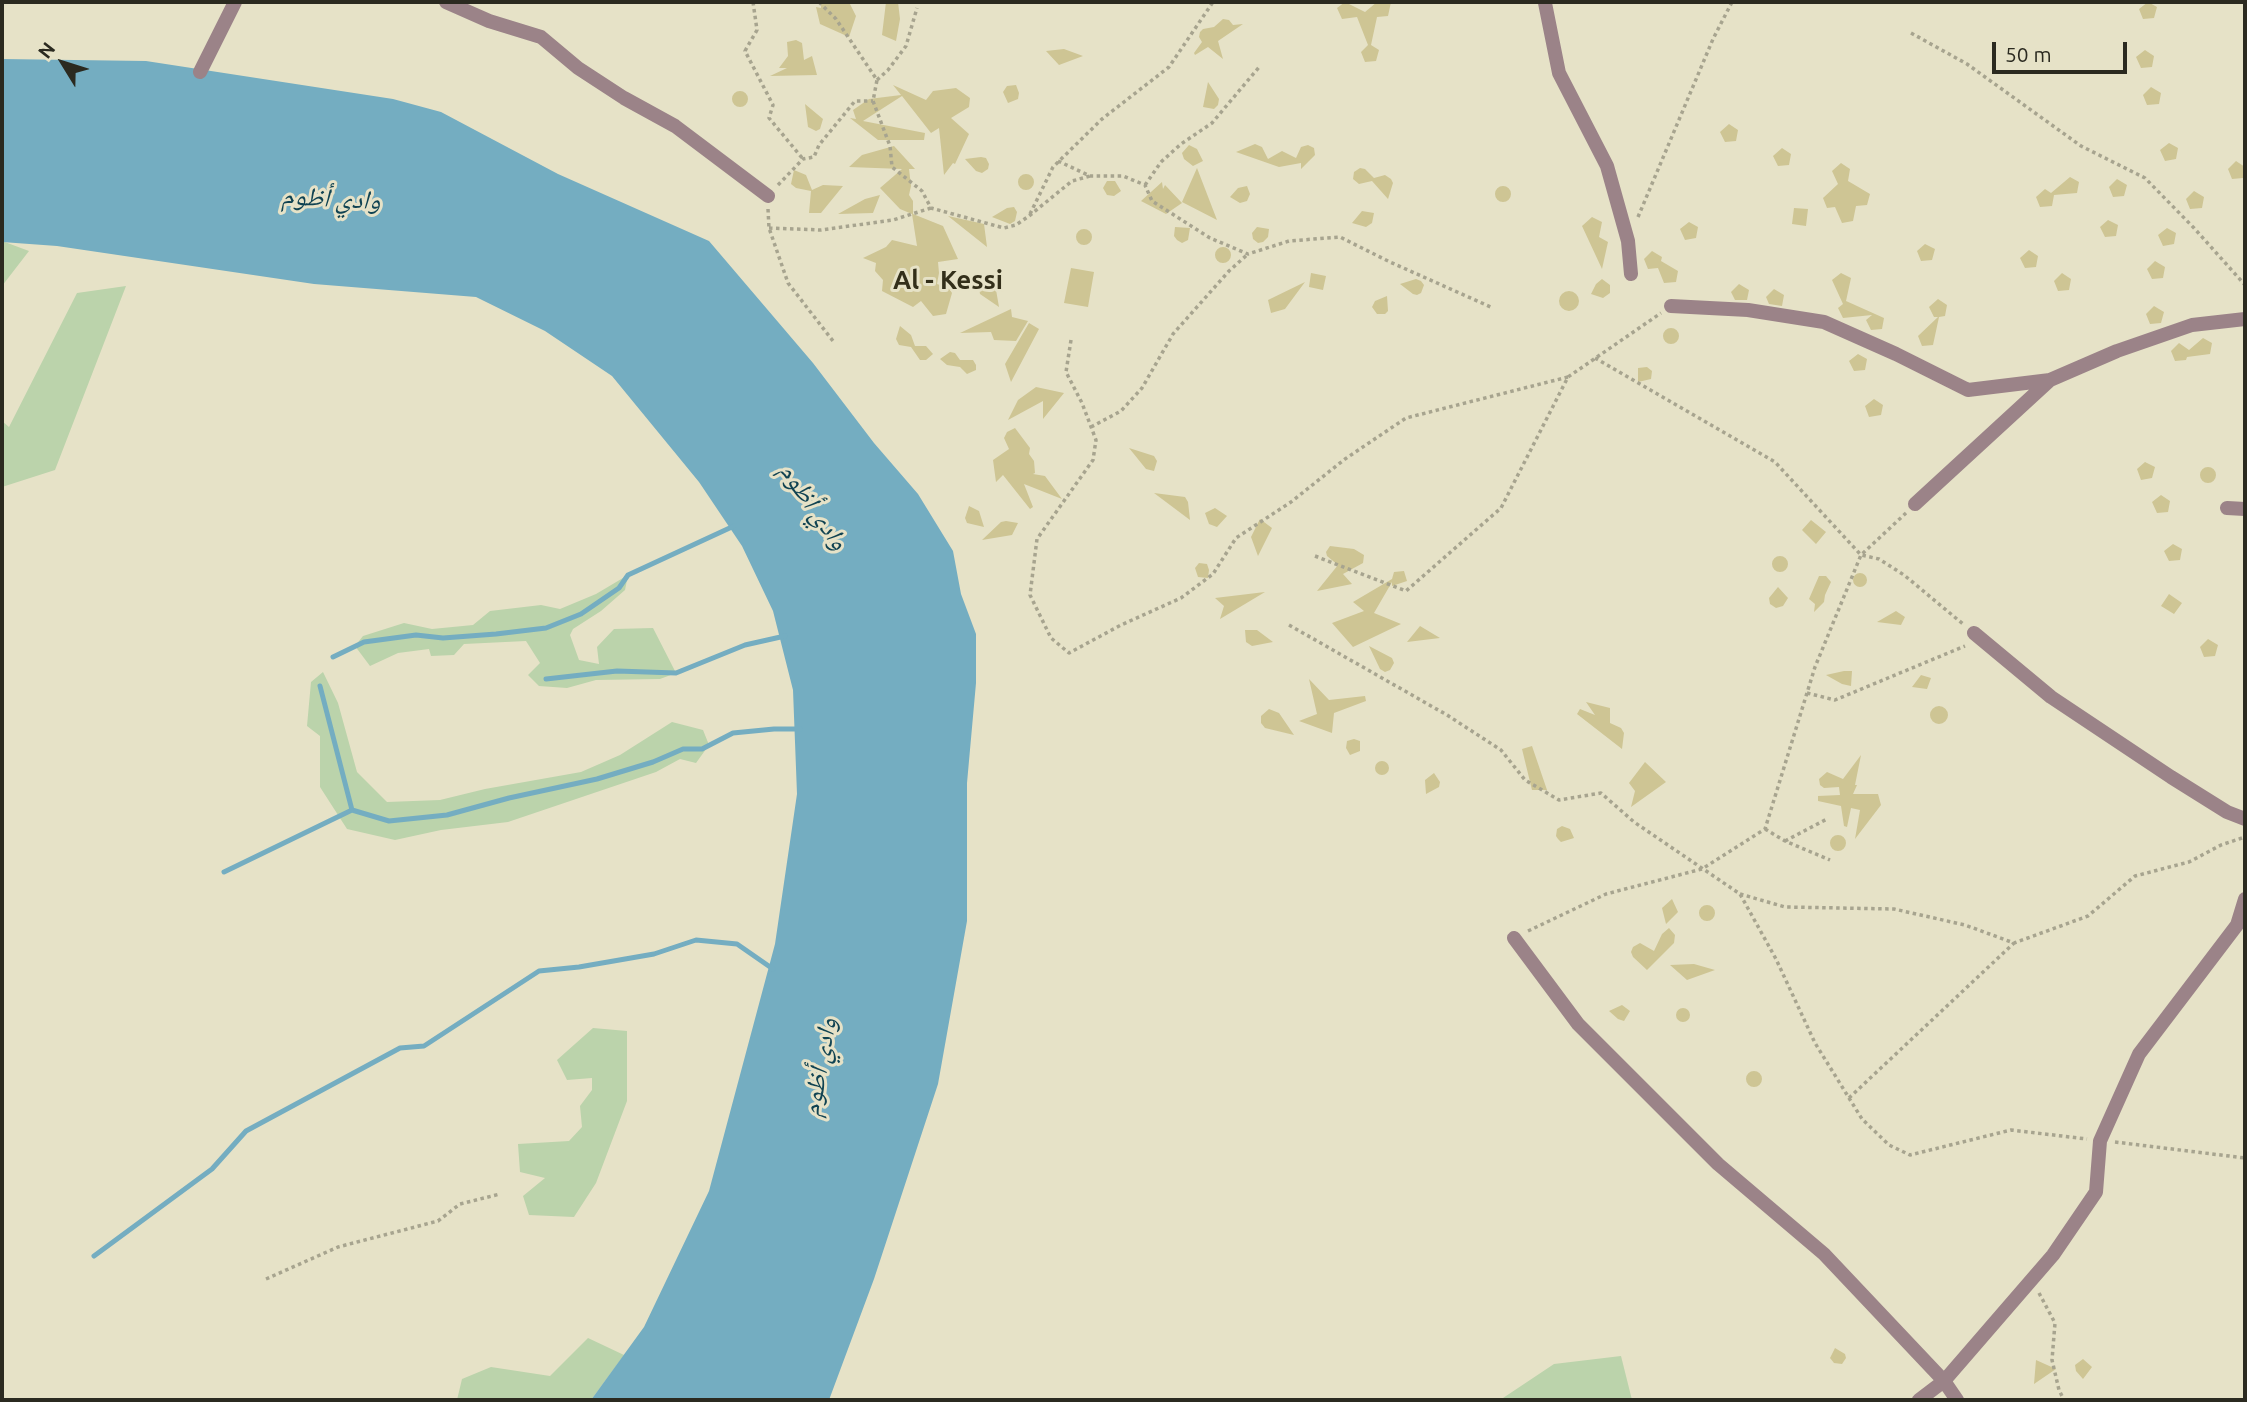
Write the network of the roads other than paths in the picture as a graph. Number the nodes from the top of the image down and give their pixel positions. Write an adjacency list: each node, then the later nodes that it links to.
1 (235, 2): 4 (street)
2 (446, 2): 5 (street)
3 (1545, 3): 6 (street)
4 (201, 72)
5 (768, 196)
6 (1631, 274)
7 (1671, 306): 9 (street)
8 (2245, 319): 9 (street)
9 (2050, 380): 10 (street)
10 (1915, 504)
11 (2227, 508): 12 (street)
12 (2245, 509)
13 (1974, 633): 14 (street)
14 (2245, 819)
15 (2245, 899): 17 (street)
16 (1514, 938): 17 (street)
17 (1944, 1381): 18 (street); 19 (street)
18 (1919, 1400)
19 (1957, 1400)

